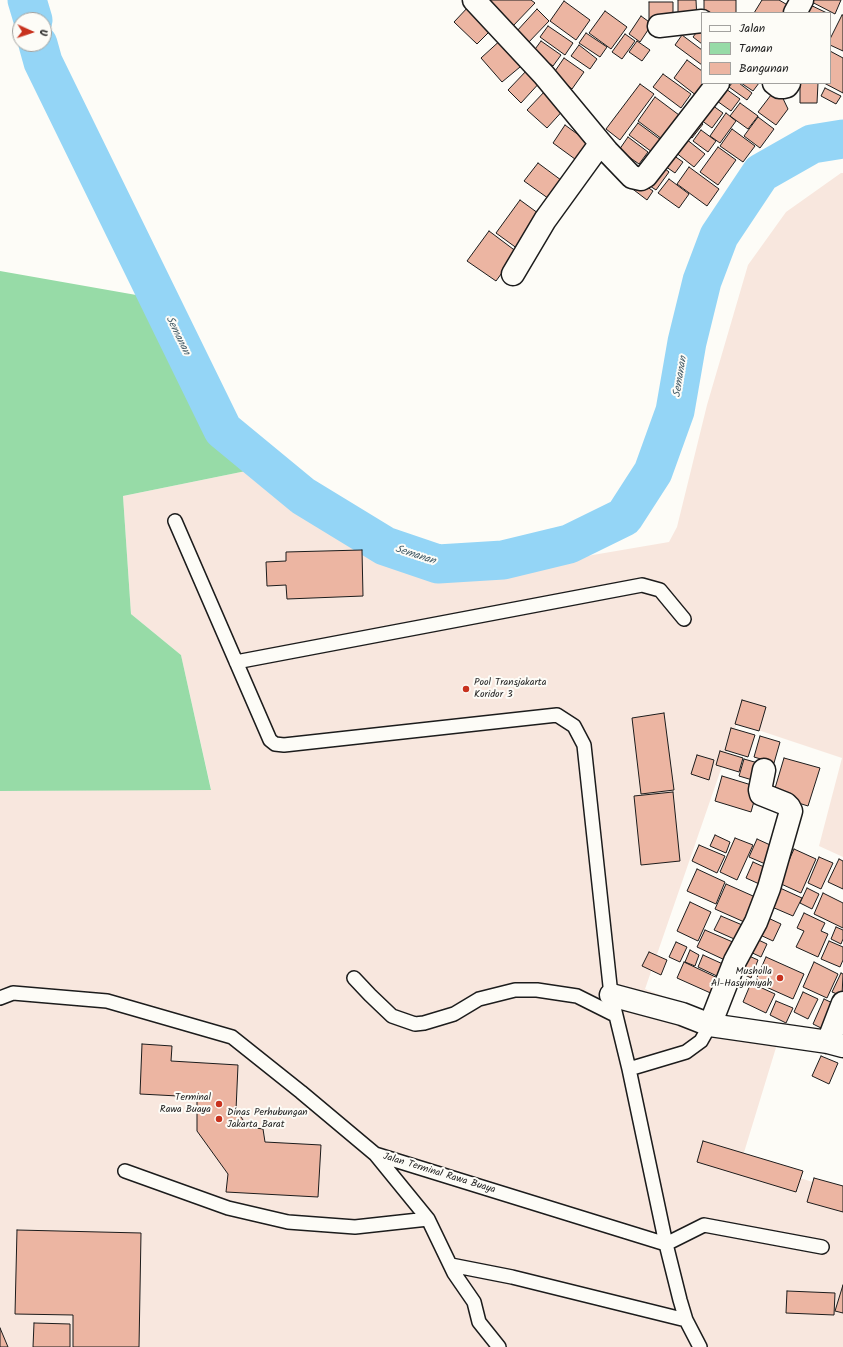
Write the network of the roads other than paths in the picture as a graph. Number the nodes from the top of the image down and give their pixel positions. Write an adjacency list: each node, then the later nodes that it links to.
1 (474, 0): 9 (street)
2 (802, 0): 3 (street)
3 (796, 12)
4 (701, 21): 5 (street)
5 (659, 26)
6 (717, 84): 9 (street)
7 (775, 84): 8 (street)
8 (788, 84)
9 (600, 144): 10 (street)
10 (513, 274)
11 (175, 521): 13 (lane)
12 (684, 619): 13 (lane)
13 (236, 662): 18 (lane)
14 (764, 770): 19 (street)
15 (354, 978): 18 (lane)
16 (0, 998): 22 (lane, Jalan Terminal Rawa Buaya)
17 (843, 1003): 20 (street)
18 (613, 1005): 19 (street); 21 (lane)
19 (710, 1025): 20 (street); 21 (lane)
20 (836, 1044)
21 (629, 1069): 25 (lane)
22 (375, 1154): 24 (lane); 25 (lane, Jalan Terminal Rawa Buaya)
23 (125, 1171): 24 (lane)
24 (428, 1219): 27 (lane)
25 (666, 1244): 26 (lane); 28 (lane)
26 (822, 1247)
27 (451, 1265): 28 (lane); 29 (lane)
28 (686, 1320): 30 (lane)
29 (499, 1347)
30 (700, 1347)

